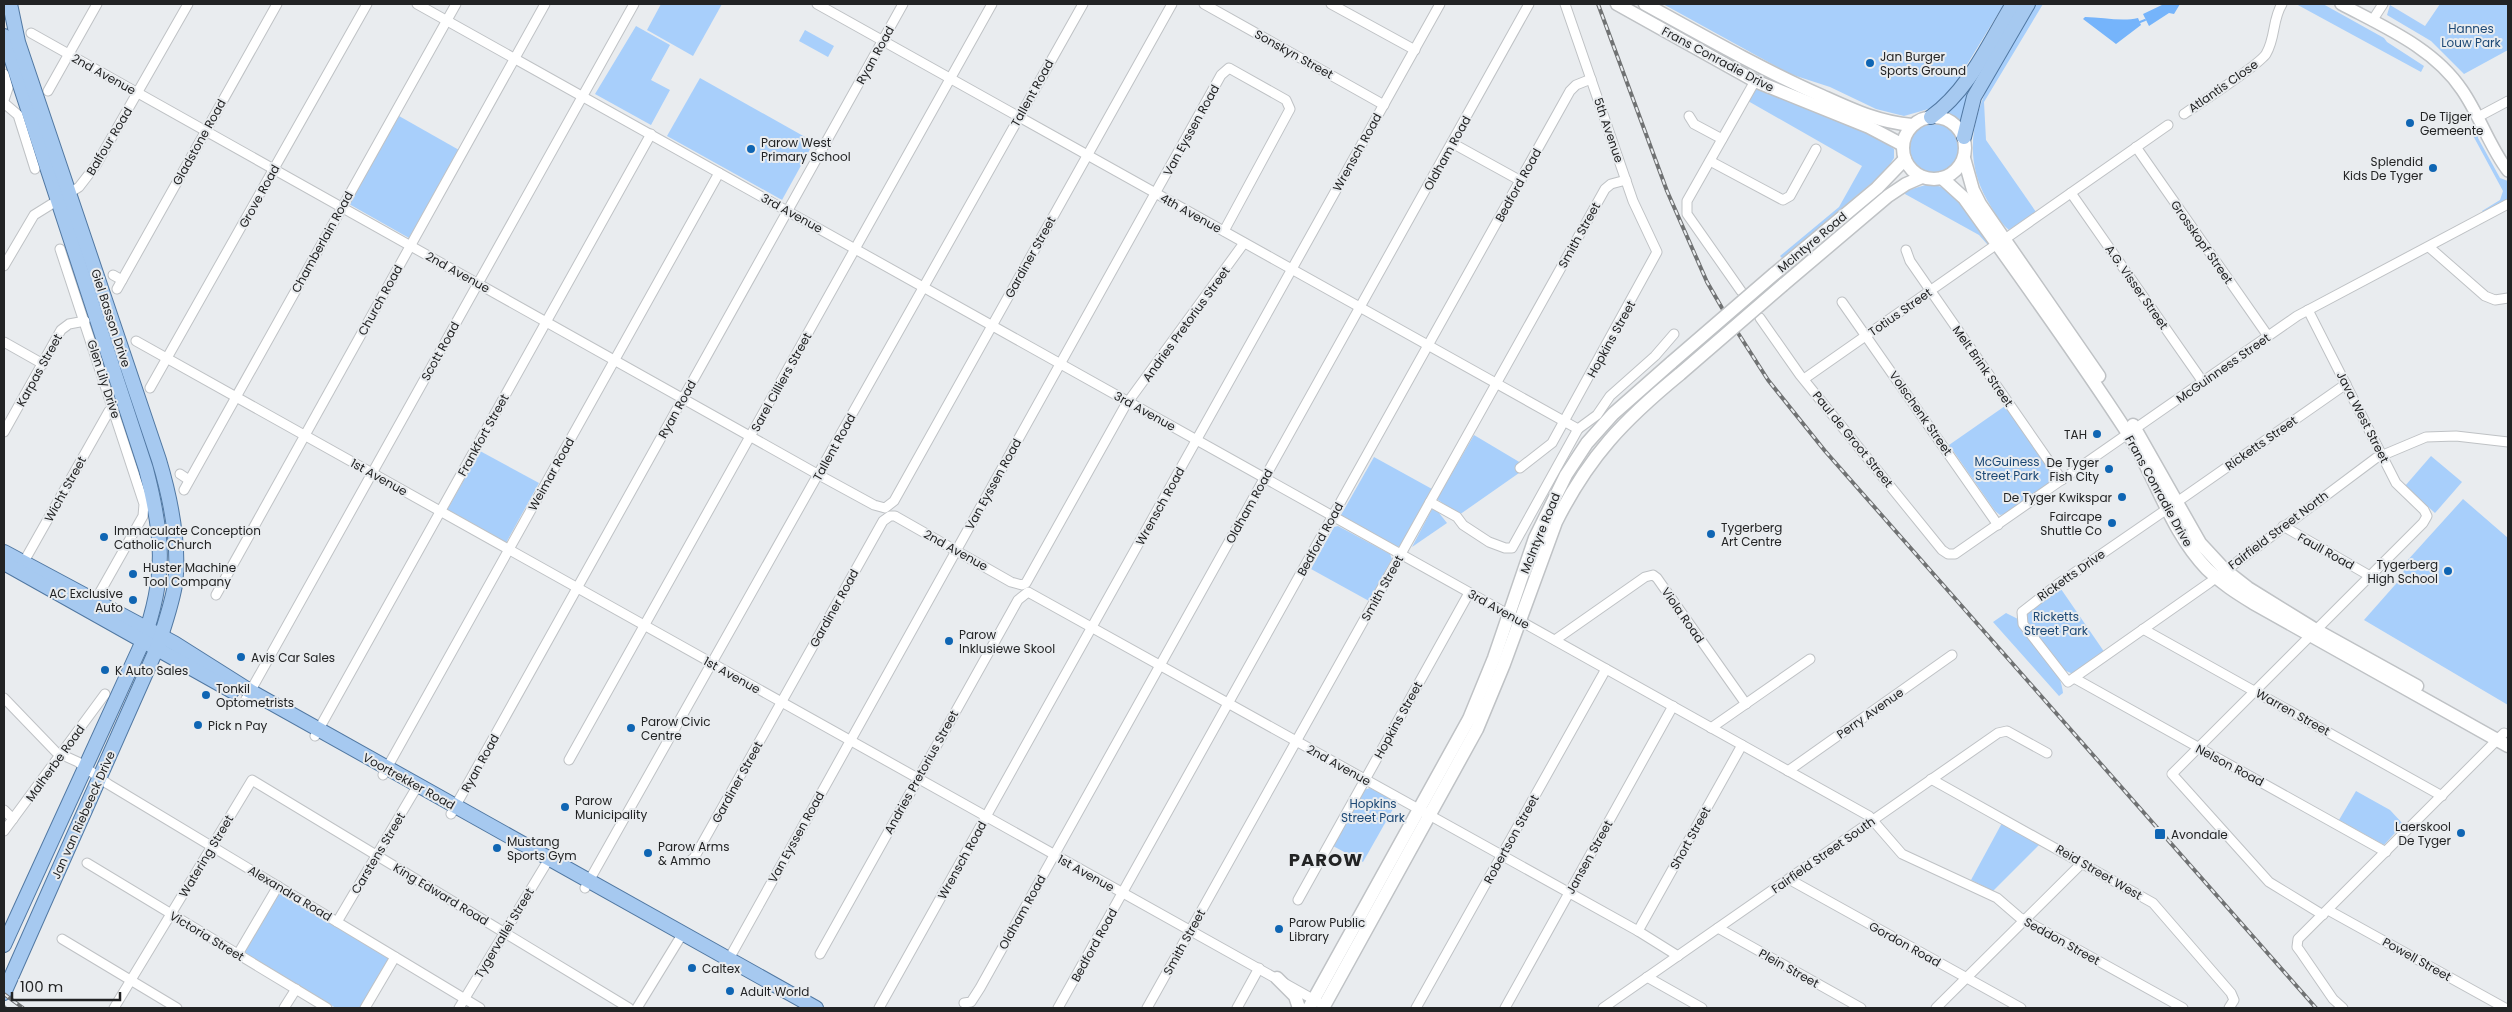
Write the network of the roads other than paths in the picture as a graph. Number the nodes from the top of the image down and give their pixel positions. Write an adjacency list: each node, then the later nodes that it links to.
1 (10, 4): 74 (main road, Giel Basson Drive)
2 (98, 4): 33 (street)
3 (188, 4): 40 (street, Balfour Road)
4 (276, 4): 52 (street, Gladstone Road)
5 (367, 4): 64 (street, Grove Road)
6 (417, 4): 27 (street, 3rd Avenue)
7 (456, 4): 27 (street, Chamberlain Road)
8 (545, 4): 34 (street, Church Road)
9 (634, 4): 41 (street, Scott Road)
10 (817, 4): 31 (street, 4th Avenue)
11 (903, 4): 31 (street, Ryan Road)
12 (992, 4): 36 (street, Sarel Cilliers Street)
13 (1082, 4): 47 (street, Tallent Road)
14 (1172, 4): 60 (street, Gardiner Street)
15 (1204, 4): 44 (street, Sonskyn Street)
16 (1332, 4): 32 (street)
17 (1440, 4): 32 (street, Wrensch Road)
18 (1529, 4): 56 (street, Oldham Road)
19 (1565, 4): 37 (street, 5th Avenue)
20 (1617, 4): 38 (main road, Frans Conradie Drive)
21 (1645, 4): 50 (main road, Frans Conradie Drive)
22 (2013, 4): 48 (main road)
23 (2028, 4): 54 (main road)
24 (2282, 4): 45 (street, Atlantis Close)
25 (2341, 4): 28 (street)
26 (2383, 4): 28 (street)
27 (447, 20): 34 (street, 3rd Avenue); 76 (street, Chamberlain Road)
28 (2372, 21): 49 (street)
29 (31, 33): 33 (street, 2nd Avenue)
30 (4, 36): 74 (main road, Giel Basson Drive)
31 (883, 40): 36 (street, 4th Avenue); 77 (street, Ryan Road)
32 (1414, 50): 44 (street, Wrensch Road)
33 (69, 54): 39 (street); 40 (street, 2nd Avenue)
34 (515, 58): 41 (street, 3rd Avenue); 81 (street, Church Road)
35 (4, 74): 42 (street)
36 (950, 79): 47 (street, 4th Avenue); 84 (street, Sarel Cilliers Street)
37 (1591, 79): 70 (street, 5th Avenue); 71 (street, Bedford Road)
38 (1755, 81): 55 (street); 57 (main road, Frans Conradie Drive)
39 (48, 91)
40 (138, 93): 52 (street, 2nd Avenue); 74 (street, Balfour Road)
41 (582, 96): 53 (street, 3rd Avenue); 91 (street, Scott Road)
42 (4, 101): 65 (street)
43 (2508, 101): 49 (street)
44 (1384, 105): 88 (street, Wrensch Road)
45 (2184, 114)
46 (1689, 116): 55 (street)
47 (1019, 117): 60 (street, 4th Avenue); 92 (street, Tallent Road)
48 (1931, 117): 50 (main road); 54 (main road)
49 (2478, 117): 66 (street)
50 (1912, 125): 57 (main road)
51 (2168, 125): 58 (street, Totius Street)
52 (206, 130): 64 (street, 2nd Avenue); 90 (street, Gladstone Road)
53 (651, 134): 67 (street, 3rd Avenue); 102 (street, Frankfort Street)
54 (1964, 138): 61 (main road)
55 (1722, 139): 63 (street)
56 (1452, 143): 71 (street); 98 (street, Oldham Road)
57 (1903, 145): 62 (main road)
58 (2136, 147): 73 (street, Totius Street); 106 (street, Grosskopf Street)
59 (1816, 149): 63 (street)
60 (1087, 155): 72 (street, 4th Avenue); 103 (street, Gardiner Street)
61 (1964, 158): 69 (main road); 79 (main road, Frans Conradie Drive)
62 (1905, 159): 68 (main road); 161 (main road, McIntyre Road, bridge)
63 (1710, 161): 94 (street)
64 (274, 169): 76 (street, 2nd Avenue); 110 (street, Grove Road)
65 (35, 170)
66 (2508, 170)
67 (719, 173): 77 (street, 3rd Avenue); 111 (street, Weimar Road)
68 (1922, 177): 69 (main road); 161 (main road, McIntyre Road, bridge)
69 (1942, 178): 79 (main road, Frans Conradie Drive)
70 (1626, 180): 86 (street, 5th Avenue); 116 (street, Smith Street)
71 (1521, 181): 109 (street, Bedford Road)
72 (1156, 193): 78 (street, 4th Avenue); 78 (street, Van Eyssen Road); 113 (street, Van Eyssen Road)
73 (2071, 193): 79 (street, Totius Street); 115 (street, A.G. Visser Street)
74 (63, 198): 87 (street, Balfour Road); 166 (main road, Giel Basson Drive); 168 (main road, Giel Basson Drive)
75 (2508, 204): 82 (street, McGuinness Street)
76 (341, 207): 81 (street, 2nd Avenue); 119 (street, Chamberlain Road)
77 (787, 211): 84 (street, 3rd Avenue); 120 (street, Ryan Road)
78 (1224, 232): 80 (street, 4th Avenue)
79 (2001, 241): 95 (street, Totius Street); 126 (main road, Frans Conradie Drive)
80 (1244, 243): 88 (street, 4th Avenue); 121 (street, Andries Pretorius Street)
81 (410, 245): 91 (street, 2nd Avenue); 127 (street, Church Road)
82 (2429, 247): 96 (street); 99 (street, McGuinness Street)
83 (60, 249): 101 (street, Glen Lily Drive)
84 (855, 249): 92 (street, 3rd Avenue); 128 (street, Sarel Cilliers Street)
85 (1906, 250): 95 (street, Melt Brink Street)
86 (1657, 255): 123 (street, Hopkins Street)
87 (4, 266)
88 (1292, 270): 98 (street, 4th Avenue); 129 (street, Wrensch Road)
89 (113, 274): 90 (street)
90 (122, 280): 93 (street, Gladstone Road)
91 (478, 283): 102 (street, 2nd Avenue); 133 (street, Scott Road)
92 (924, 287): 103 (street, 3rd Avenue); 135 (street, Tallent Road)
93 (117, 289)
94 (1741, 291)
95 (1930, 291): 105 (street, Totius Street); 138 (street, Melt Brink Street)
96 (2508, 298)
97 (1842, 302): 105 (street, Volschenk Street)
98 (1360, 308): 109 (street, 4th Avenue); 136 (street, Oldham Road)
99 (2308, 310): 106 (street, McGuinness Street); 117 (street, Java West Street)
100 (1760, 318): 114 (street, Paul de Groot Street)
101 (85, 321): 112 (street, Karpas Street); 122 (street, Glen Lily Drive)
102 (546, 321): 111 (street, 2nd Avenue); 142 (street, Frankfort Street)
103 (992, 325): 113 (street, 3rd Avenue); 143 (street, Gardiner Street)
104 (1674, 334): 124 (street)
105 (1866, 336): 114 (street, Totius Street); 145 (street, Volschenk Street)
106 (2268, 336): 115 (street, McGuinness Street)
107 (136, 341): 110 (street, 1st Avenue)
108 (4, 342): 112 (street)
109 (1428, 346): 116 (street, 4th Avenue); 144 (street, Bedford Road)
110 (167, 359): 118 (street, Grove Road); 119 (street, 1st Avenue)
111 (614, 360): 120 (street, 2nd Avenue); 147 (street, Weimar Road)
112 (42, 364): 125 (street, Karpas Street)
113 (1060, 364): 121 (street, 3rd Avenue); 148 (street, Van Eyssen Road)
114 (1804, 379): 151 (street, Paul de Groot Street)
115 (2203, 382): 126 (street, McGuinness Street)
116 (1496, 384): 123 (street, 4th Avenue); 140 (street, Smith Street)
117 (2346, 384): 131 (street, Java West Street); 141 (street, Ricketts Street)
118 (150, 388)
119 (235, 397): 127 (street, 1st Avenue); 137 (street, Chamberlain Road)
120 (683, 398): 128 (street, 2nd Avenue); 156 (street, Ryan Road)
121 (1129, 402): 129 (street, 3rd Avenue); 157 (street, Andries Pretorius Street)
122 (114, 409): 153 (street, Wicht Street); 160 (street, Glen Lily Drive)
123 (1564, 422): 124 (street, 4th Avenue); 132 (street, Hopkins Street)
124 (1578, 430): 140 (street)
125 (4, 432)
126 (2132, 432): 138 (street, McGuinness Street); 141 (main road, Frans Conradie Drive)
127 (304, 435): 133 (street, 1st Avenue); 159 (street, Church Road)
128 (750, 436): 135 (street, 2nd Avenue); 162 (street, Sarel Cilliers Street)
129 (1196, 440): 136 (street, 3rd Avenue); 163 (street, Wrensch Road)
130 (2508, 442): 131 (street, Fairfield Street North)
131 (2383, 455): 146 (street, Fairfield Street North); 155 (street, Java West Street)
132 (1520, 468)
133 (372, 473): 142 (street, 1st Avenue); 179 (street, Scott Road)
134 (180, 474): 137 (street)
135 (819, 474): 143 (street, 2nd Avenue); 171 (street, Tallent Road)
136 (1264, 477): 144 (street, 3rd Avenue); 172 (street, Oldham Road)
137 (189, 480): 139 (street, Chamberlain Road)
138 (2062, 480): 145 (street, McGuinness Street)
139 (184, 490)
140 (1430, 502): 150 (street, Smith Street)
141 (2172, 505): 154 (main road, Frans Conradie Drive); 176 (street, Ricketts Drive)
142 (440, 512): 147 (street, 1st Avenue); 186 (street, Frankfort Street)
143 (888, 512): 148 (street, 2nd Avenue); 181 (street, Gardiner Road)
144 (1333, 516): 150 (street, 3rd Avenue); 182 (street, Bedford Road)
145 (1998, 525): 151 (street, McGuinness Street)
146 (2283, 526): 154 (street, Fairfield Street North); 155 (street, Faull Road)
147 (509, 549): 156 (street, 1st Avenue); 196 (street, Weimar Road)
148 (956, 550): 157 (street, 2nd Avenue); 188 (street, Van Eyssen Road)
149 (4, 552): 153 (main road, Voortrekker Road)
150 (1401, 554): 158 (street, 3rd Avenue); 189 (street, Smith Street)
151 (1952, 554)
152 (4, 563): 153 (main road, Voortrekker Road)
153 (21, 567): 160 (main road, Voortrekker Road); 166 (main road, Voortrekker Road)
154 (2220, 573): 164 (street, Fairfield Street North); 165 (main road, Frans Conradie Drive)
155 (2370, 576): 165 (street)
156 (577, 588): 162 (street, 1st Avenue); 206 (street, Ryan Road)
157 (1024, 589): 163 (street, 2nd Avenue); 199 (street, Andries Pretorius Street)
158 (1469, 593): 161 (street, 3rd Avenue); 202 (street, Hopkins Street)
159 (216, 596)
160 (95, 601): 166 (main road, Voortrekker Road)
161 (1515, 618): 167 (street, 3rd Avenue); 207 (main road, McIntyre Road)
162 (645, 626): 171 (street, 1st Avenue); 194 (street, Sarel Cilliers Street)
163 (1092, 627): 172 (street, 2nd Avenue); 208 (street, Wrensch Road)
164 (2143, 629): 176 (street, Fairfield Street North); 177 (street, Warren Street)
165 (2313, 633): 177 (street); 187 (main road, Frans Conradie Drive)
166 (145, 635): 168 (main road, Voortrekker Road); 195 (main road, Jan van Riebeeck Drive)
167 (1555, 640): 173 (street, 3rd Avenue); 183 (street, Viola Road)
168 (159, 642): 174 (main road, Voortrekker Road); 175 (main road, Jan van Riebeeck Drive); 179 (main road, Voortrekker Road)
169 (1952, 655): 197 (street, Perry Avenue)
170 (1810, 659): 183 (street)
171 (711, 663): 181 (street, 1st Avenue); 222 (street, Tallent Road)
172 (1160, 665): 182 (street, 2nd Avenue); 215 (street, Oldham Road)
173 (1606, 669): 184 (street, 3rd Avenue); 216 (street, Robertson Street)
174 (208, 677): 175 (main road); 179 (main road, Voortrekker Road)
175 (143, 680): 198 (main road, Jan van Riebeeck Drive)
176 (2071, 680): 191 (street, Nelson Road)
177 (2255, 691): 191 (street); 204 (street, Warren Street)
178 (105, 694): 193 (street, Malherbe Road)
179 (248, 695): 186 (main road, Voortrekker Road)
180 (4, 698): 193 (street, Alexandra Road)
181 (781, 702): 188 (street, 1st Avenue); 217 (street, Gardiner Street)
182 (1228, 703): 189 (street, 2nd Avenue); 224 (street, Bedford Road)
183 (1746, 704): 185 (street)
184 (1673, 706): 185 (street, 3rd Avenue); 225 (street, Jansen Street)
185 (1711, 728): 190 (street, 3rd Avenue)
186 (317, 733): 196 (main road, Voortrekker Road)
187 (2505, 739): 204 (street)
188 (850, 741): 199 (street, 1st Avenue); 242 (street, Van Eyssen Road)
189 (1296, 741): 202 (street, 2nd Avenue); 232 (street, Smith Street)
190 (1742, 745): 197 (street, 3rd Avenue); 233 (street, Short Street)
191 (2198, 748): 213 (street, Nelson Road); 227 (street, Powell Street)
192 (2047, 753): 200 (street, Fairfield Street South)
193 (61, 754): 195 (street, Alexandra Road); 209 (street, Malherbe Road)
194 (570, 760)
195 (84, 767): 198 (street, Alexandra Road); 237 (main road, Jan van Riebeeck Drive)
196 (385, 771): 203 (main road, Voortrekker Road)
197 (1788, 771): 210 (street, 3rd Avenue)
198 (100, 778): 212 (street, Alexandra Road); 249 (main road, Jan van Riebeeck Drive)
199 (918, 778): 208 (street, 1st Avenue); 239 (street, Andries Pretorius Street)
200 (1932, 779): 210 (street, Fairfield Street South); 220 (street, Reid Street West)
201 (252, 780): 212 (street, Watering Street); 214 (street, King Edward Road)
202 (1365, 780): 207 (street, 2nd Avenue); 226 (street, Hopkins Street)
203 (416, 789): 206 (main road, Voortrekker Road); 214 (street, Carstens Street)
204 (2442, 796): 213 (street)
205 (4, 810): 209 (street)
206 (453, 810): 218 (main road, Voortrekker Road)
207 (1426, 813): 216 (street, 2nd Avenue); 253 (main road, McIntyre Road)
208 (986, 816): 215 (street, 1st Avenue); 266 (street, Wrensch Road)
209 (13, 819): 211 (street, Malherbe Road)
210 (1873, 819): 221 (street, Fairfield Street South); 229 (street, Seddon Street)
211 (4, 831)
212 (212, 846): 223 (street, Alexandra Road); 228 (street, Watering Street)
213 (2386, 852): 227 (street)
214 (376, 855): 230 (street, Carstens Street); 234 (street, King Edward Road)
215 (1054, 855): 224 (street, 1st Avenue); 252 (street, Oldham Road)
216 (1502, 855): 225 (street, 2nd Avenue); 271 (street, Robertson Street)
217 (691, 860)
218 (548, 862): 222 (main road, Voortrekker Road); 234 (street, Tygervallei Street)
219 (87, 863): 228 (street, Victoria Street)
220 (2082, 863): 229 (street); 254 (street, Reid Street West)
221 (1791, 877): 231 (street, Fairfield Street South); 246 (street, Gordon Road)
222 (587, 885): 235 (main road, Voortrekker Road)
223 (278, 886): 230 (street, Alexandra Road); 238 (street)
224 (1122, 893): 232 (street, 1st Avenue); 267 (street, Bedford Road)
225 (1569, 893): 233 (street, 2nd Avenue); 272 (street, Jansen Street)
226 (1298, 900)
227 (2325, 912): 280 (street); 281 (street, Powell Street)
228 (171, 914): 238 (street, Victoria Street); 247 (street, Watering Street)
229 (2024, 920): 246 (street); 279 (street, Seddon Street)
230 (336, 922): 241 (street, Alexandra Road)
231 (1718, 928): 240 (street, Fairfield Street South); 276 (street, Plein Street)
232 (1191, 931): 243 (street, 1st Avenue); 268 (street, Smith Street)
233 (1638, 931): 240 (street, 2nd Avenue)
234 (504, 932): 250 (street, Tygervallei Street); 262 (street, King Edward Road)
235 (681, 936): 242 (main road, Voortrekker Road); 263 (street)
236 (62, 939): 247 (street)
237 (4, 945)
238 (238, 954): 248 (street, Victoria Street)
239 (820, 954)
240 (1678, 956): 245 (street, Fairfield Street South)
241 (396, 957): 250 (street, Alexandra Road); 259 (street)
242 (727, 962): 264 (main road, Voortrekker Road); 265 (main road, Voortrekker Road)
243 (1259, 968): 244 (street, 1st Avenue); 269 (street)
244 (1277, 978): 253 (street, 1st Avenue); 270 (main road)
245 (1647, 978): 251 (street); 273 (street, Fairfield Street South)
246 (1966, 978): 277 (street); 278 (street, Gordon Road)
247 (131, 980): 255 (street, Watering Street); 256 (street)
248 (296, 989): 257 (street); 258 (street, Victoria Street)
249 (4, 993)
250 (464, 999): 260 (street, Tygervallei Street); 261 (street, Alexandra Road)
251 (1684, 999): 274 (street); 275 (street)
252 (964, 1003)
253 (1320, 1006)
254 (2231, 1006)
255 (114, 1008)
256 (177, 1008)
257 (284, 1008)
258 (327, 1008)
259 (365, 1008)
260 (459, 1008)
261 (480, 1008)
262 (629, 1008)
263 (637, 1008)
264 (800, 1008)
265 (816, 1008)
266 (880, 1008)
267 (1058, 1008)
268 (1147, 1008)
269 (1237, 1008)
270 (1299, 1008)
271 (1416, 1008)
272 (1505, 1008)
273 (1603, 1008)
274 (1682, 1008)
275 (1702, 1008)
276 (1861, 1008)
277 (1936, 1008)
278 (2021, 1008)
279 (2183, 1008)
280 (2343, 1008)
281 (2506, 1008)

